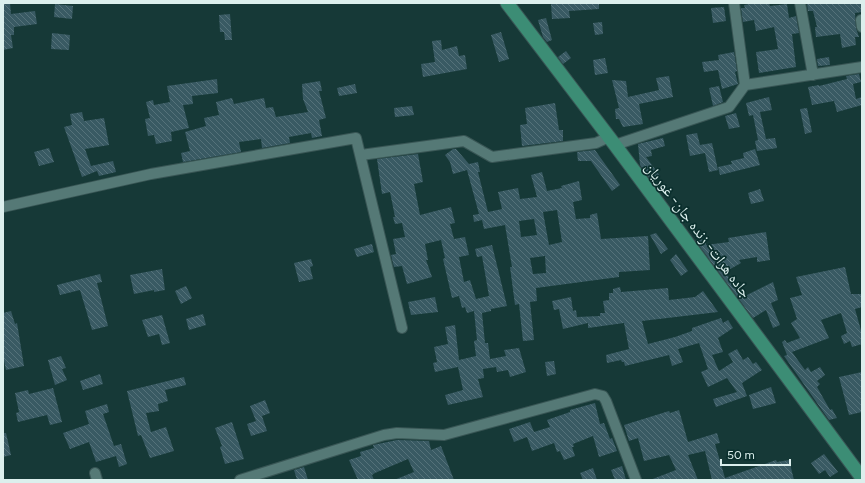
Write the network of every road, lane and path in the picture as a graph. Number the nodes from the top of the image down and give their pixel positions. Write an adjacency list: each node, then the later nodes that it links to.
1 (507, 3): 7 (main road, جاده هرات- زنده جان- غوریان)
2 (734, 3): 6 (street)
3 (800, 3): 5 (street)
4 (862, 67): 5 (street)
5 (813, 75): 6 (street)
6 (745, 85): 7 (street)
7 (612, 141): 8 (street); 11 (main road, جاده هرات- زنده جان- غوریان)
8 (361, 155): 9 (street); 10 (street)
9 (3, 207)
10 (402, 328)
11 (862, 478)
12 (240, 480): 13 (street)
13 (636, 480)

